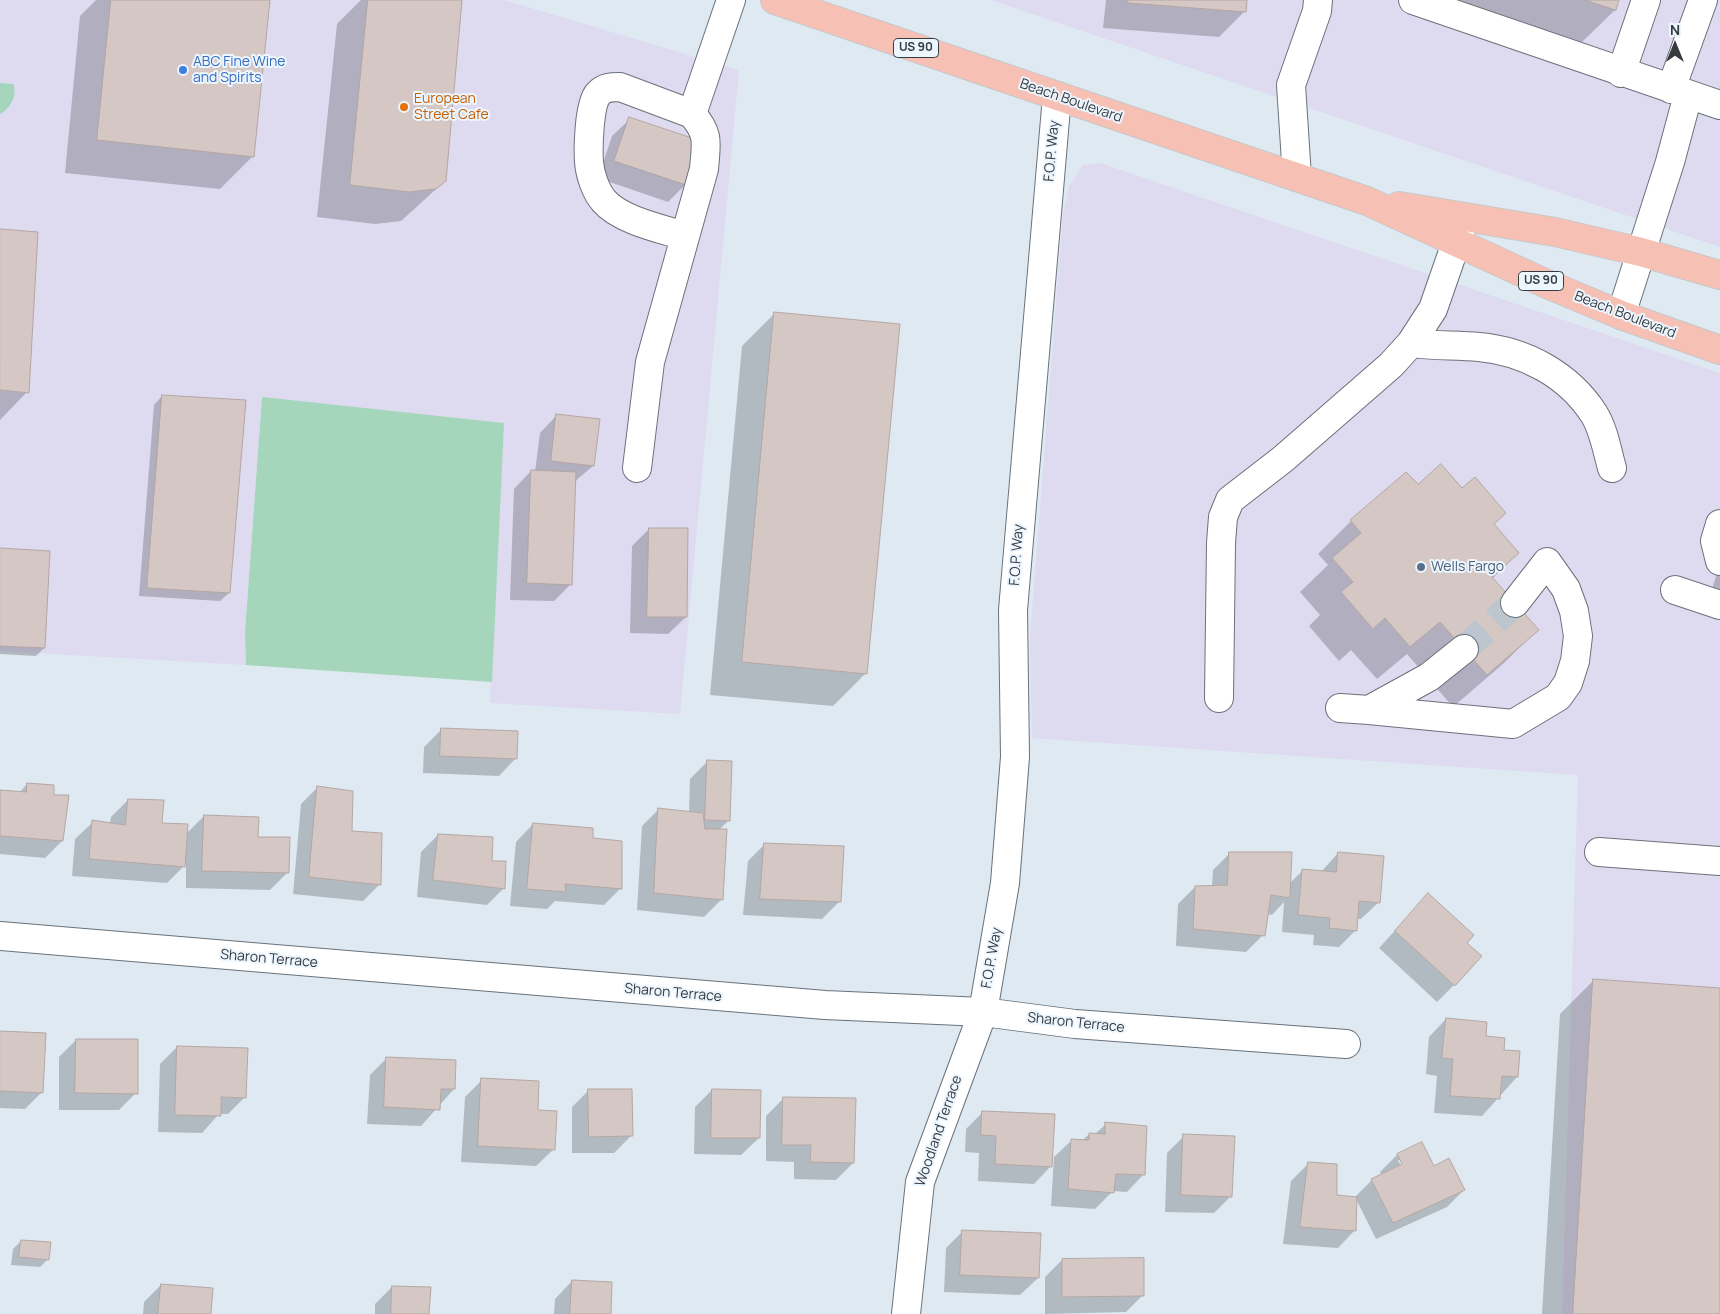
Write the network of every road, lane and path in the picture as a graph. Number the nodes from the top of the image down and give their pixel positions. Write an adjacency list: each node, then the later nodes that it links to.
1 (731, 0): 11 (street)
2 (775, 0): 9 (highway, Beach Boulevard / US 90)
3 (1318, 0): 12 (street)
4 (1413, 0): 7 (street)
5 (1646, 0): 7 (street)
6 (1703, 0): 8 (street)
7 (1621, 72): 8 (street)
8 (1679, 92): 10 (street); 17 (street)
9 (1057, 96): 12 (highway, Beach Boulevard / US 90); 36 (street, F.O.P. Way)
10 (1720, 105)
11 (692, 114): 15 (street); 15 (street)
12 (1297, 177): 13 (highway, Beach Boulevard / US 90)
13 (1367, 201): 14 (highway, Beach Boulevard / US 90); 16 (highway, Beach Boulevard / US 90)
14 (1465, 217): 16 (street); 17 (highway, Beach Boulevard / US 90)
15 (685, 236): 22 (street)
16 (1456, 243): 19 (highway, Beach Boulevard / US 90); 20 (street)
17 (1641, 252): 18 (highway, Beach Boulevard / US 90); 19 (street)
18 (1720, 275)
19 (1621, 314): 21 (highway, Beach Boulevard / US 90)
20 (1411, 343): 23 (street); 30 (street)
21 (1720, 350)
22 (637, 468)
23 (1612, 468)
24 (1720, 524): 25 (street)
25 (1720, 561)
26 (1675, 590): 28 (street)
27 (1515, 603): 32 (street)
28 (1720, 605)
29 (1464, 649): 32 (street)
30 (1219, 698)
31 (1340, 708): 32 (street)
32 (1369, 710)
33 (1599, 852): 34 (street)
34 (1720, 861)
35 (0, 936): 36 (street, Sharon Terrace)
36 (983, 1012): 37 (street, Sharon Terrace); 38 (street, Woodland Terrace)
37 (1346, 1044)
38 (906, 1314)

